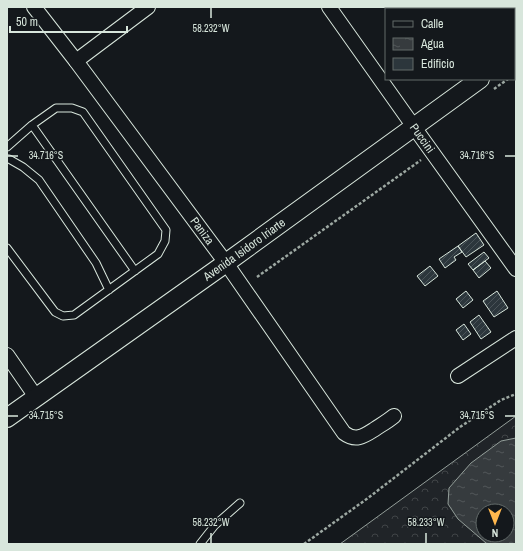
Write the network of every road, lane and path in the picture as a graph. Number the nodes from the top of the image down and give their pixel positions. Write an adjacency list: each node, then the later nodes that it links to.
1 (34, 7): 4 (street, Paniza)
2 (148, 7): 4 (street)
3 (329, 7): 8 (street, Puccini)
4 (76, 60): 13 (street, Paniza)
5 (505, 80): 6 (path)
6 (485, 86): 8 (street, Avenida Isidoro Iriarte)
7 (32, 125): 9 (lane); 15 (lane); 15 (lane)
8 (414, 127): 10 (street, Puccini); 13 (street, Avenida Isidoro Iriarte)
9 (7, 147)
10 (432, 152): 14 (street, Puccini); 16 (path)
11 (7, 159): 17 (lane)
12 (7, 248): 17 (lane)
13 (226, 262): 22 (street, Avenida Isidoro Iriarte); 23 (street, Paniza)
14 (516, 269)
15 (135, 271): 17 (lane)
16 (257, 277)
17 (109, 290)
18 (516, 338): 20 (street)
19 (7, 355): 22 (street)
20 (458, 376)
21 (516, 394): 27 (path)
22 (36, 397): 24 (street, Avenida Isidoro Iriarte)
23 (394, 416)
24 (7, 418)
25 (240, 503): 26 (lane)
26 (200, 544)
27 (304, 544)

